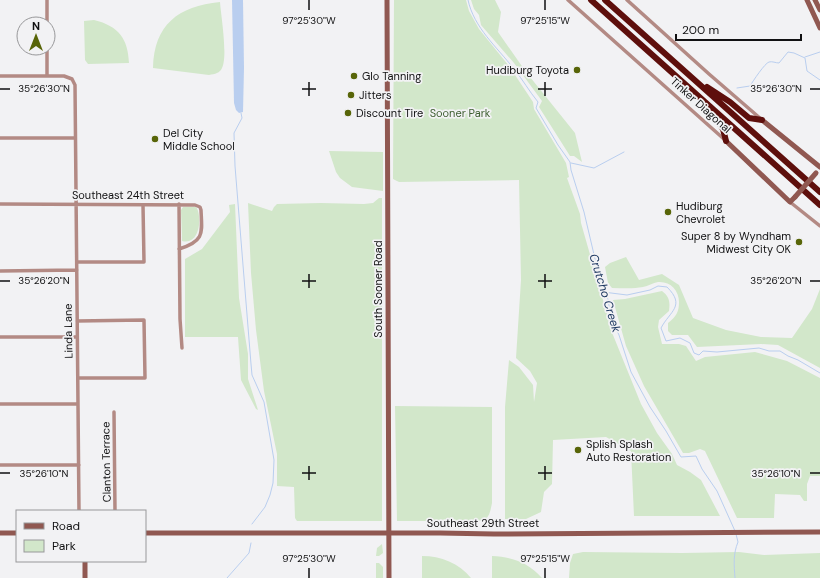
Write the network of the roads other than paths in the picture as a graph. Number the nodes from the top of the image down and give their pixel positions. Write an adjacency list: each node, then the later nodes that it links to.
1 (47, 0): 10 (street)
2 (387, 0): 53 (main road, South Sooner Road)
3 (568, 0): 21 (street, Tinker Diagonal)
4 (591, 0): 17 (highway, Tinker Diagonal)
5 (604, 0): 14 (highway, Tinker Diagonal)
6 (627, 0): 18 (street)
7 (807, 0): 11 (main road)
8 (815, 0): 9 (main road)
9 (820, 10)
10 (47, 16)
11 (818, 20): 12 (main road)
12 (820, 28)
13 (47, 56): 16 (street)
14 (689, 75): 18 (highway); 25 (highway, Tinker Diagonal)
15 (0, 76): 16 (street)
16 (48, 76): 20 (street, Linda Lane)
17 (704, 101): 21 (highway); 31 (highway, Tinker Diagonal)
18 (762, 120): 23 (main road)
19 (0, 138): 20 (street)
20 (75, 138): 28 (street, Linda Lane)
21 (726, 141): 26 (main road, Tinker Diagonal)
22 (820, 161): 23 (main road)
23 (814, 162): 24 (main road)
24 (819, 170): 26 (main road, bridge)
25 (820, 192)
26 (790, 202): 32 (street, Tinker Diagonal)
27 (0, 204): 28 (street, Southeast 24th Street)
28 (76, 204): 30 (street, Southeast 24th Street); 34 (street, Linda Lane)
29 (179, 204): 30 (street, Southeast 24th Street); 33 (street); 33 (street, Southeast 24th Street)
30 (143, 205): 34 (street)
31 (820, 205)
32 (820, 226)
33 (179, 249): 40 (street)
34 (76, 262): 35 (street, Linda Lane)
35 (76, 270): 36 (street); 37 (street, Linda Lane)
36 (0, 271)
37 (77, 320): 39 (street, Linda Lane); 41 (street)
38 (0, 337): 39 (street)
39 (77, 337): 41 (street, Linda Lane)
40 (182, 348)
41 (78, 378): 43 (street, Linda Lane)
42 (0, 404): 43 (street)
43 (78, 404): 46 (street, Linda Lane)
44 (114, 412): 48 (street, Clanton Terrace)
45 (0, 465): 46 (street)
46 (78, 465): 47 (street, Linda Lane)
47 (79, 510)
48 (115, 510)
49 (820, 532): 53 (main road, Southeast 29th Street)
50 (0, 533): 51 (main road)
51 (16, 533)
52 (146, 533): 53 (main road, Southeast 29th Street)
53 (389, 533): 56 (main road, South Sooner Road)
54 (85, 562): 55 (main road)
55 (85, 578)
56 (389, 578)

